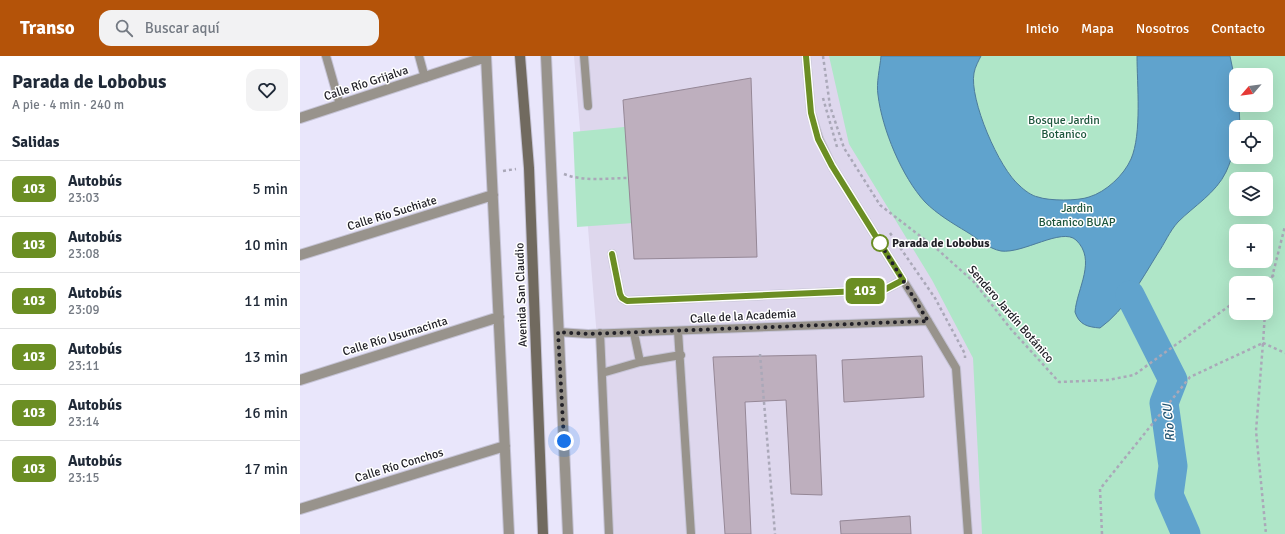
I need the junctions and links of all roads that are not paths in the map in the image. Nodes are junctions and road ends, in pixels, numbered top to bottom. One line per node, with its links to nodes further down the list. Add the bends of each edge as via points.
1 (326, 56): 9 (lane)
2 (419, 56): 8 (lane)
3 (520, 56): 29 (street, Avenida San Claudio, via 529,168)
4 (546, 56): 19 (street)
5 (584, 56): 10 (lane)
6 (806, 56): 15 (lane, via 811,113 818,139)
7 (486, 57): 8 (street, Calle Río Grijalva); 12 (street, Avenida San Claudio)
8 (425, 78): 9 (street, Calle Río Grijalva)
9 (340, 105): 11 (street, Calle Río Grijalva)
10 (588, 106)
11 (300, 118)
12 (493, 195): 14 (street, Calle Río Suchiate); 16 (street, Avenida San Claudio)
13 (612, 254): 15 (lane, via 620,294 627,301 884,290)
14 (300, 255)
15 (903, 280): 17 (lane)
16 (498, 317): 25 (street, Calle Río Usumacinta); 26 (street, Avenida San Claudio)
17 (928, 321): 18 (lane, Calle de la Academia); 33 (lane, via 953,363 957,378)
18 (678, 331): 20 (lane, Calle de la Academia); 22 (lane)
19 (558, 332): 21 (lane, Calle de la Academia); 30 (street)
20 (634, 332): 21 (lane, Calle de la Academia); 23 (lane)
21 (600, 333): 24 (lane)
22 (681, 355): 23 (lane); 32 (lane)
23 (640, 362): 24 (lane)
24 (602, 372): 31 (lane)
25 (300, 380)
26 (505, 446): 27 (street, Calle Río Conchos); 28 (street, Avenida San Claudio)
27 (300, 509)
28 (509, 534)
29 (543, 534)
30 (568, 534)
31 (609, 534)
32 (691, 534)
33 (968, 534)

